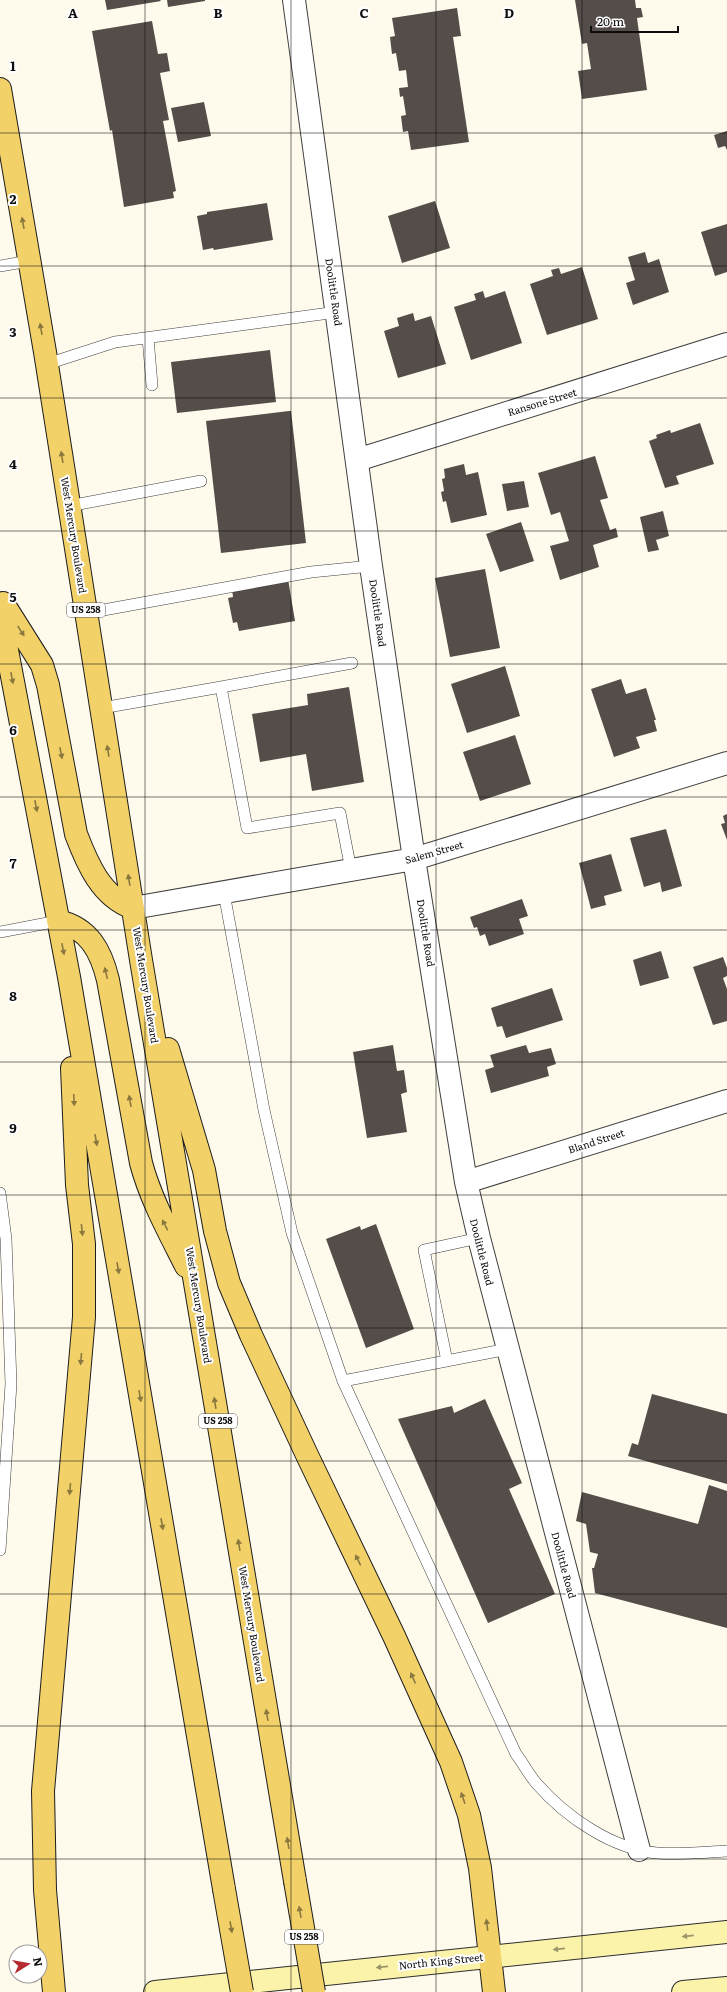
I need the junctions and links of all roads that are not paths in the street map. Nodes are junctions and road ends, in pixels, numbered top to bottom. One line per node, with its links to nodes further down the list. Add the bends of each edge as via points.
1 (294, 0): 5 (street, Doolittle Road)
2 (0, 89): 3 (main road, West Mercury Boulevard / US 258, one-way to 2)
3 (29, 261): 4 (lane); 8 (main road, West Mercury Boulevard / US 258, one-way to 3)
4 (0, 266)
5 (337, 312): 6 (lane); 10 (street, Doolittle Road)
6 (148, 338): 8 (lane, via 115,342); 9 (lane)
7 (727, 344): 10 (street, Ransone Street)
8 (46, 364): 12 (main road, West Mercury Boulevard / US 258, one-way to 8)
9 (152, 385)
10 (356, 460): 13 (street, Doolittle Road)
11 (201, 481): 12 (lane)
12 (69, 506): 16 (main road, West Mercury Boulevard / US 258)
13 (371, 566): 16 (lane, via 311,572); 21 (street, Doolittle Road)
14 (0, 598): 24 (main road, one-way to 24, via 42,665 76,834 85,857 98,880 114,898 123,905)
15 (0, 612): 25 (main road, one-way to 25)
16 (87, 613): 19 (main road, West Mercury Boulevard / US 258)
17 (352, 663): 18 (lane)
18 (221, 687): 19 (lane); 22 (lane, via 247,828 340,813)
19 (102, 708): 24 (main road, West Mercury Boulevard / US 258, one-way to 19)
20 (727, 763): 21 (street, Salem Street)
21 (414, 859): 22 (street, Salem Street); 30 (street, Doolittle Road)
22 (351, 870): 23 (street, Salem Street)
23 (224, 893): 24 (street, Salem Street); 36 (lane, via 274,1161 292,1233)
24 (133, 908): 27 (main road, West Mercury Boulevard / US 258)
25 (58, 921): 26 (lane); 28 (main road, one-way to 28); 33 (main road, one-way to 25, via 146,1182 102,958 84,933 74,926)
26 (0, 932)
27 (141, 960): 33 (main road, West Mercury Boulevard / US 258); 41 (main road, one-way to 27, via 480,1868 469,1815 451,1762 229,1283 215,1231 204,1170)
28 (68, 977): 43 (main road, one-way to 43, via 77,1185 84,1244 84,1317 43,1791 45,1890); 45 (main road, one-way to 45, bridge)
29 (727, 1101): 30 (street, Bland Street)
30 (466, 1182): 32 (street, Doolittle Road)
31 (0, 1193): 37 (lane, via 6,1238 11,1384)
32 (479, 1238): 34 (street, Doolittle Road); 35 (lane, via 424,1250)
33 (196, 1285): 46 (main road, West Mercury Boulevard / US 258, one-way to 33, bridge)
34 (508, 1349): 35 (lane); 38 (street, Doolittle Road)
35 (447, 1361): 36 (lane)
36 (343, 1381): 38 (lane, via 516,1754 536,1783 560,1806 585,1825)
37 (0, 1550)
38 (638, 1850): 39 (lane, via 677,1854)
39 (727, 1851)
40 (727, 1932): 41 (main road, North King Street, one-way to 41)
41 (490, 1956): 44 (main road, North King Street, one-way to 44); 47 (main road)
42 (727, 1988): 48 (main road)
43 (54, 1992)
44 (155, 1992)
45 (242, 1992)
46 (314, 1992)
47 (494, 1992)
48 (683, 1992)

